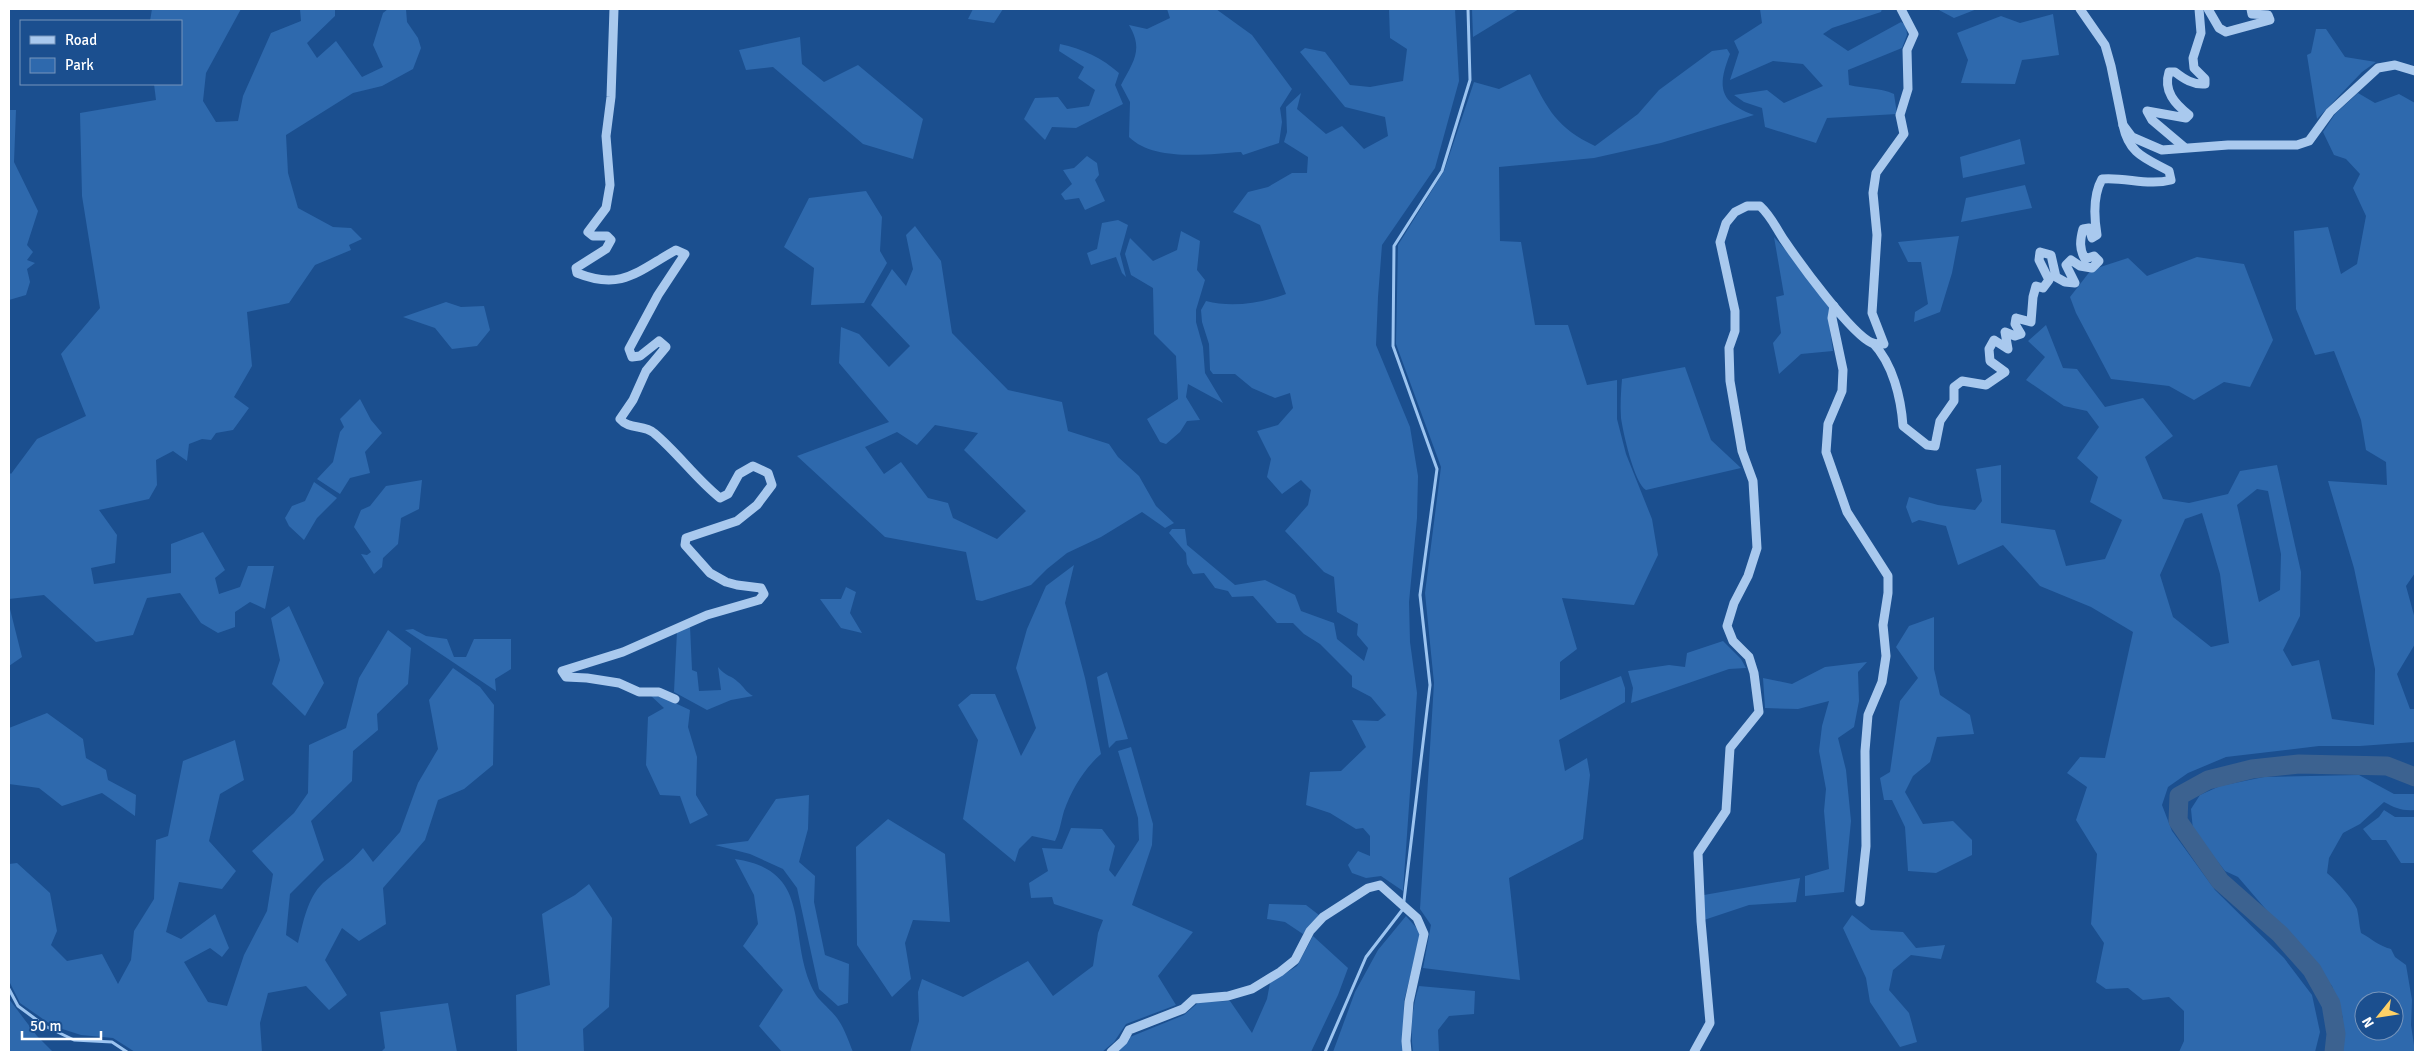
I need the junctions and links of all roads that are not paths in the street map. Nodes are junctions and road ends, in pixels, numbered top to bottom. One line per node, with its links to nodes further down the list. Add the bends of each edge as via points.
1 (614, 9): 12 (street, via 611,97 606,136 610,185 606,208 588,232 611,240 606,249 576,268 577,273 596,281 620,281 676,250 685,254 629,349 632,357 640,356 659,342 666,347 646,371 620,419 625,425 652,431 720,498 728,494 739,474 753,466 768,473 772,485 757,505 737,521 686,538 685,545 710,573 737,586 761,588 764,594 759,600 707,615 623,652 562,672 566,677 619,683 639,692 659,692)
2 (1901, 9): 11 (street, via 1914,34 1907,50 1908,89 1900,115 1904,134 1876,173 1872,193 1877,235 1872,313 1884,344)
3 (2080, 9): 8 (street, via 2104,46)
4 (2199, 9): 9 (street, via 2201,33 2193,58 2194,68 2205,79 2205,84 2197,84 2169,72 2167,79 2173,103 2188,115 2186,118 2174,118 2148,111 2152,120)
5 (2208, 9): 6 (street, via 2219,28 2226,32 2270,20 2268,15 2252,14)
6 (2251, 9)
7 (2415, 71): 9 (street, via 2395,65 2378,68 2330,112 2308,141 2297,145)
8 (2123, 125): 9 (street, via 2132,137 2162,150); 11 (street, via 2126,140 2137,154 2169,171 2171,180 2156,184 2102,179 2096,206 2097,235 2092,238 2089,228 2083,229 2081,238 2081,251 2085,258 2094,256 2099,261 2092,268 2071,260 2066,265 2076,283 2065,282 2056,277 2051,255 2040,252 2039,260 2049,280 2043,288 2036,286 2031,322 2016,318 2015,324 2021,334 2015,336 2005,332 2008,349 1994,340 1989,349 1990,361 2005,372 1986,386 1962,382 1954,387 1954,401 1940,422 1935,446 1927,445 1903,426 1902,405 1893,376)
9 (2184, 147)
10 (1834, 306): 11 (street); 13 (street, via 1832,318 1843,370 1842,391 1828,424 1826,452 1847,512 1888,576 1883,625 1886,656 1882,682 1868,715 1866,846); 16 (street, via 1765,210 1760,206 1747,206 1734,212 1726,223 1720,242 1735,312 1735,331 1729,348 1730,381 1742,451 1753,481 1757,548 1727,626 1733,641 1749,657 1759,712 1730,748 1726,811 1698,854 1710,1023)
11 (1873, 344)
12 (676, 699)
13 (1860, 902)
14 (1111, 1052): 15 (street, via 1129,1030 1183,1009 1194,999 1228,996 1252,989 1280,972 1295,960 1310,931 1323,916 1368,888 1380,885 1417,918 1424,934 1409,1002)
15 (1407, 1052)
16 (1694, 1052)

